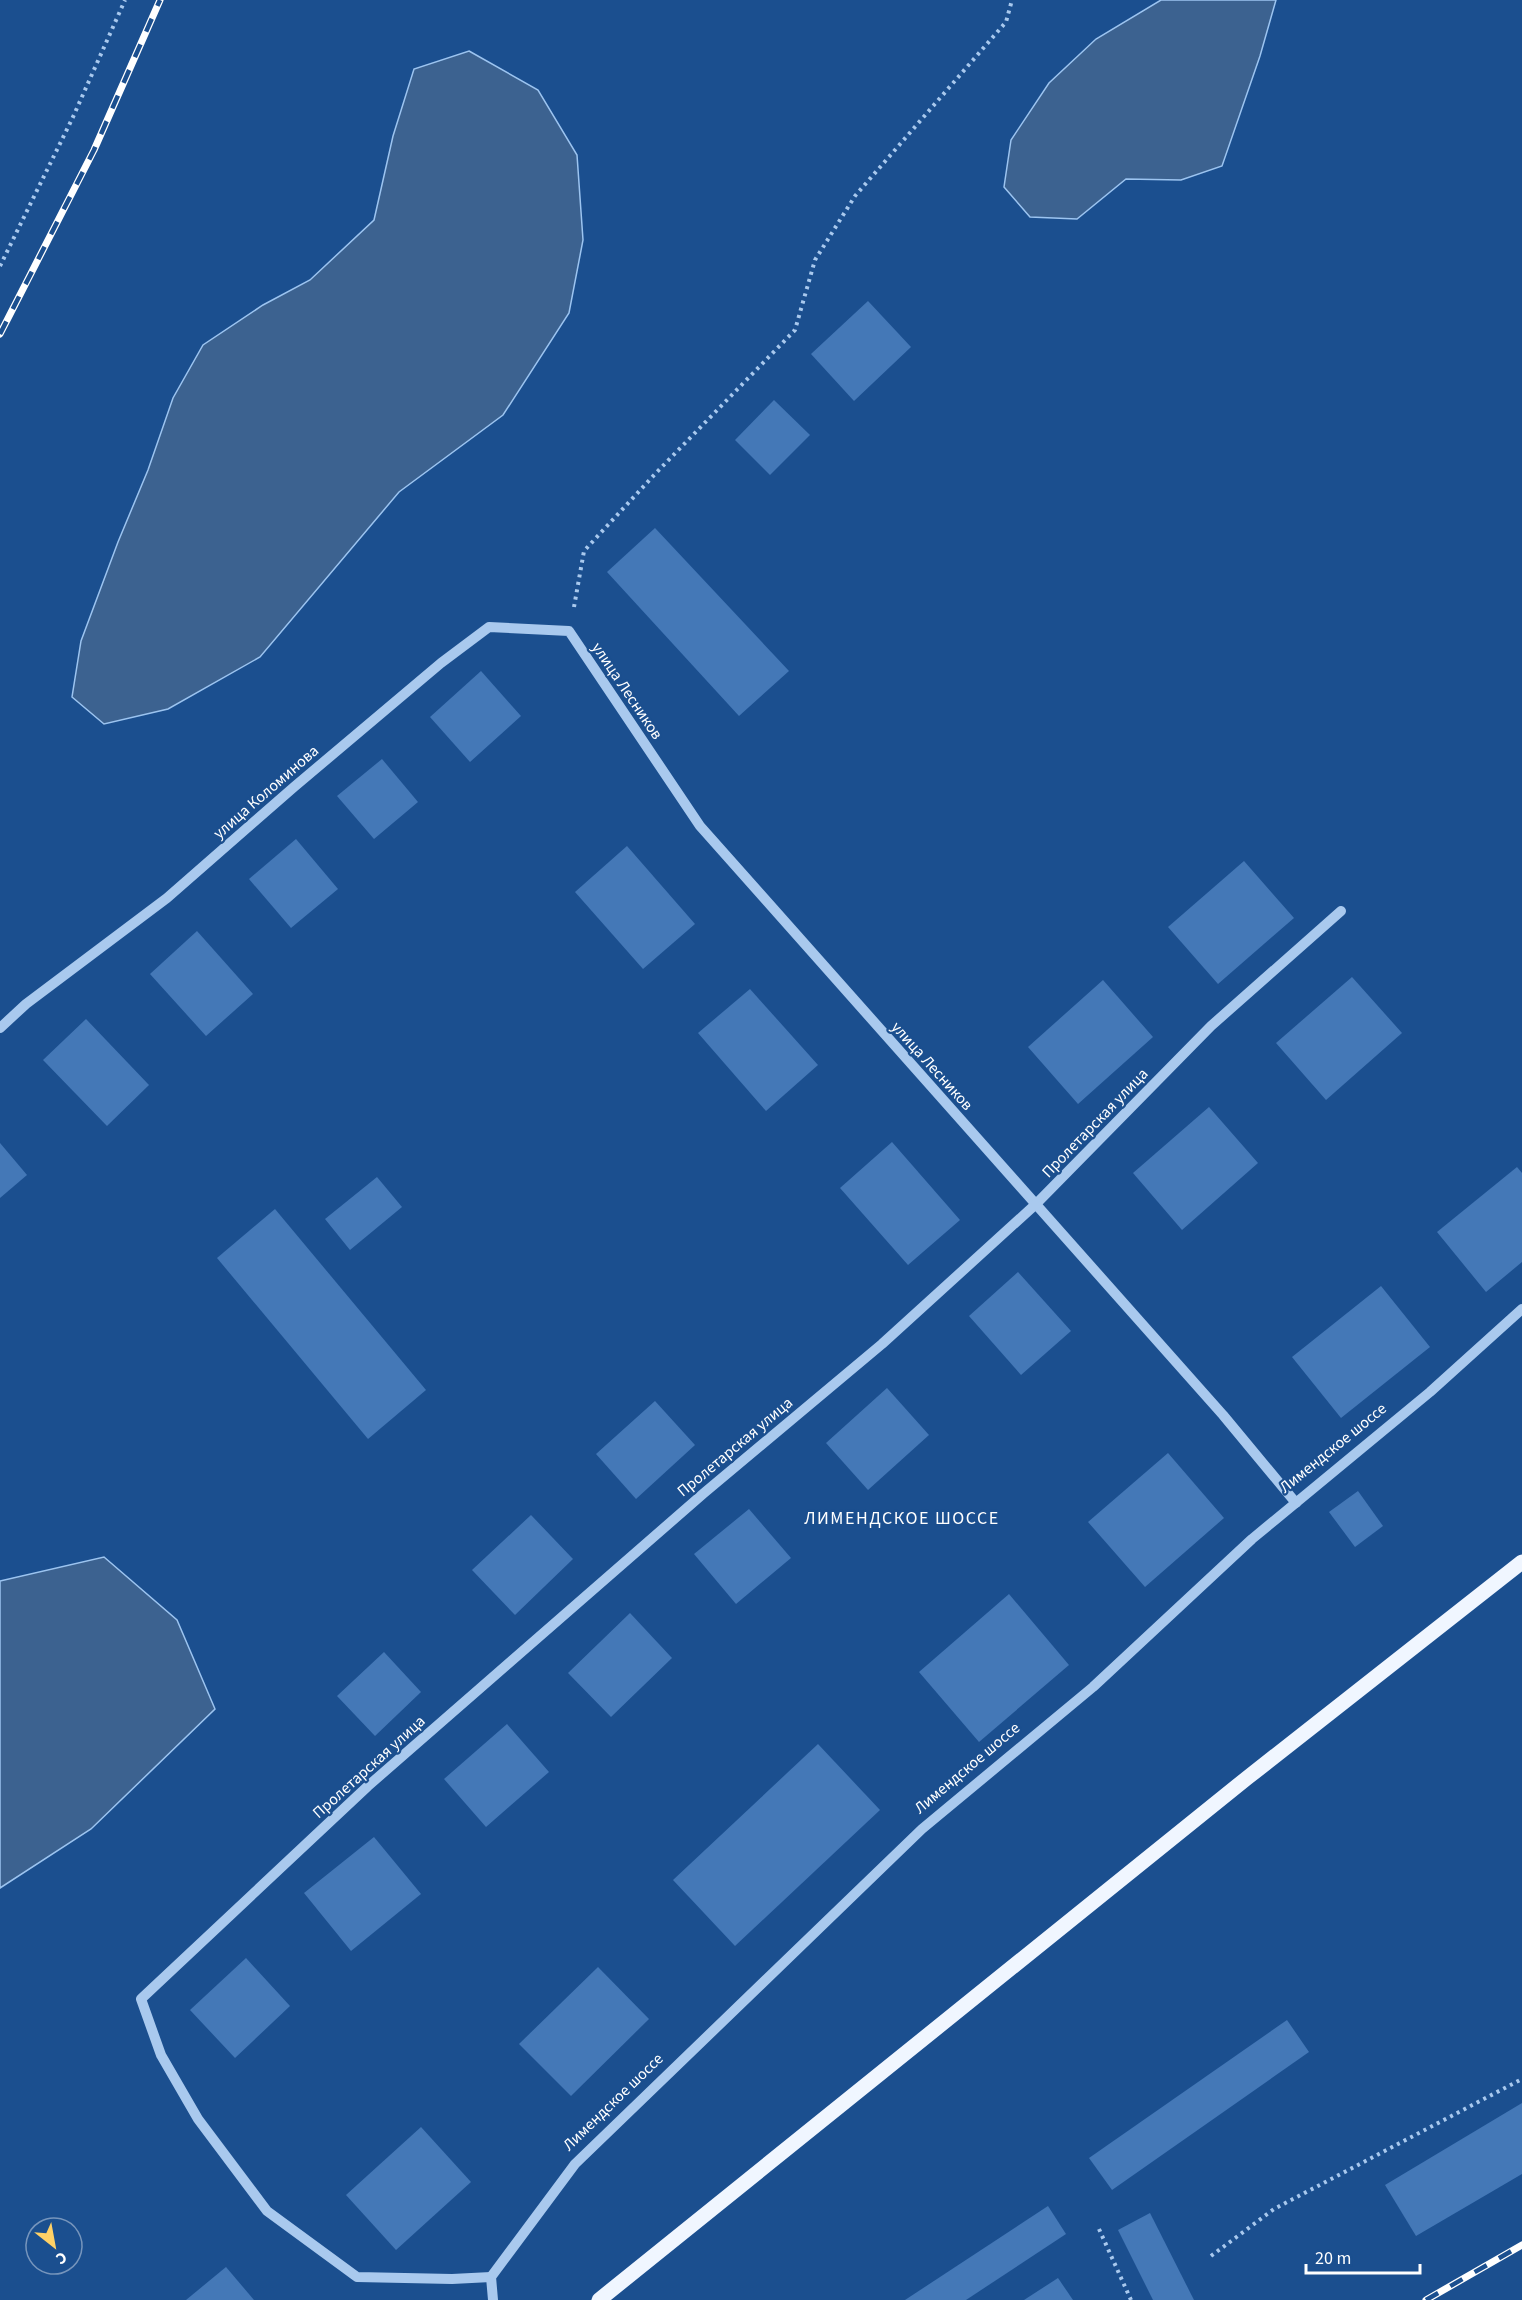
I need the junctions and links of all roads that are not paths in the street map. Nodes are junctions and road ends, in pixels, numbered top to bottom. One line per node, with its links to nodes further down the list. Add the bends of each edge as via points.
1 (569, 631): 3 (street, улица Коломинова, via 489,627 441,663 167,898); 4 (street, улица Лесников, via 700,826)
2 (1341, 911): 4 (street, Пролетарская улица, via 1210,1026)
3 (0, 1028)
4 (1036, 1204): 6 (street, улица Лесников, via 1224,1415); 8 (street, Пролетарская улица, via 882,1344 704,1493 368,1786 141,1999 161,2055 198,2119 267,2211 357,2277)
5 (1522, 1309): 6 (street, Лимендское шоссе, via 1430,1392)
6 (1296, 1503): 8 (street, Лимендское шоссе, via 1093,1687 922,1829 575,2164)
7 (1522, 1562): 10 (main road)
8 (491, 2277): 9 (street)
9 (493, 2300)
10 (598, 2300)

